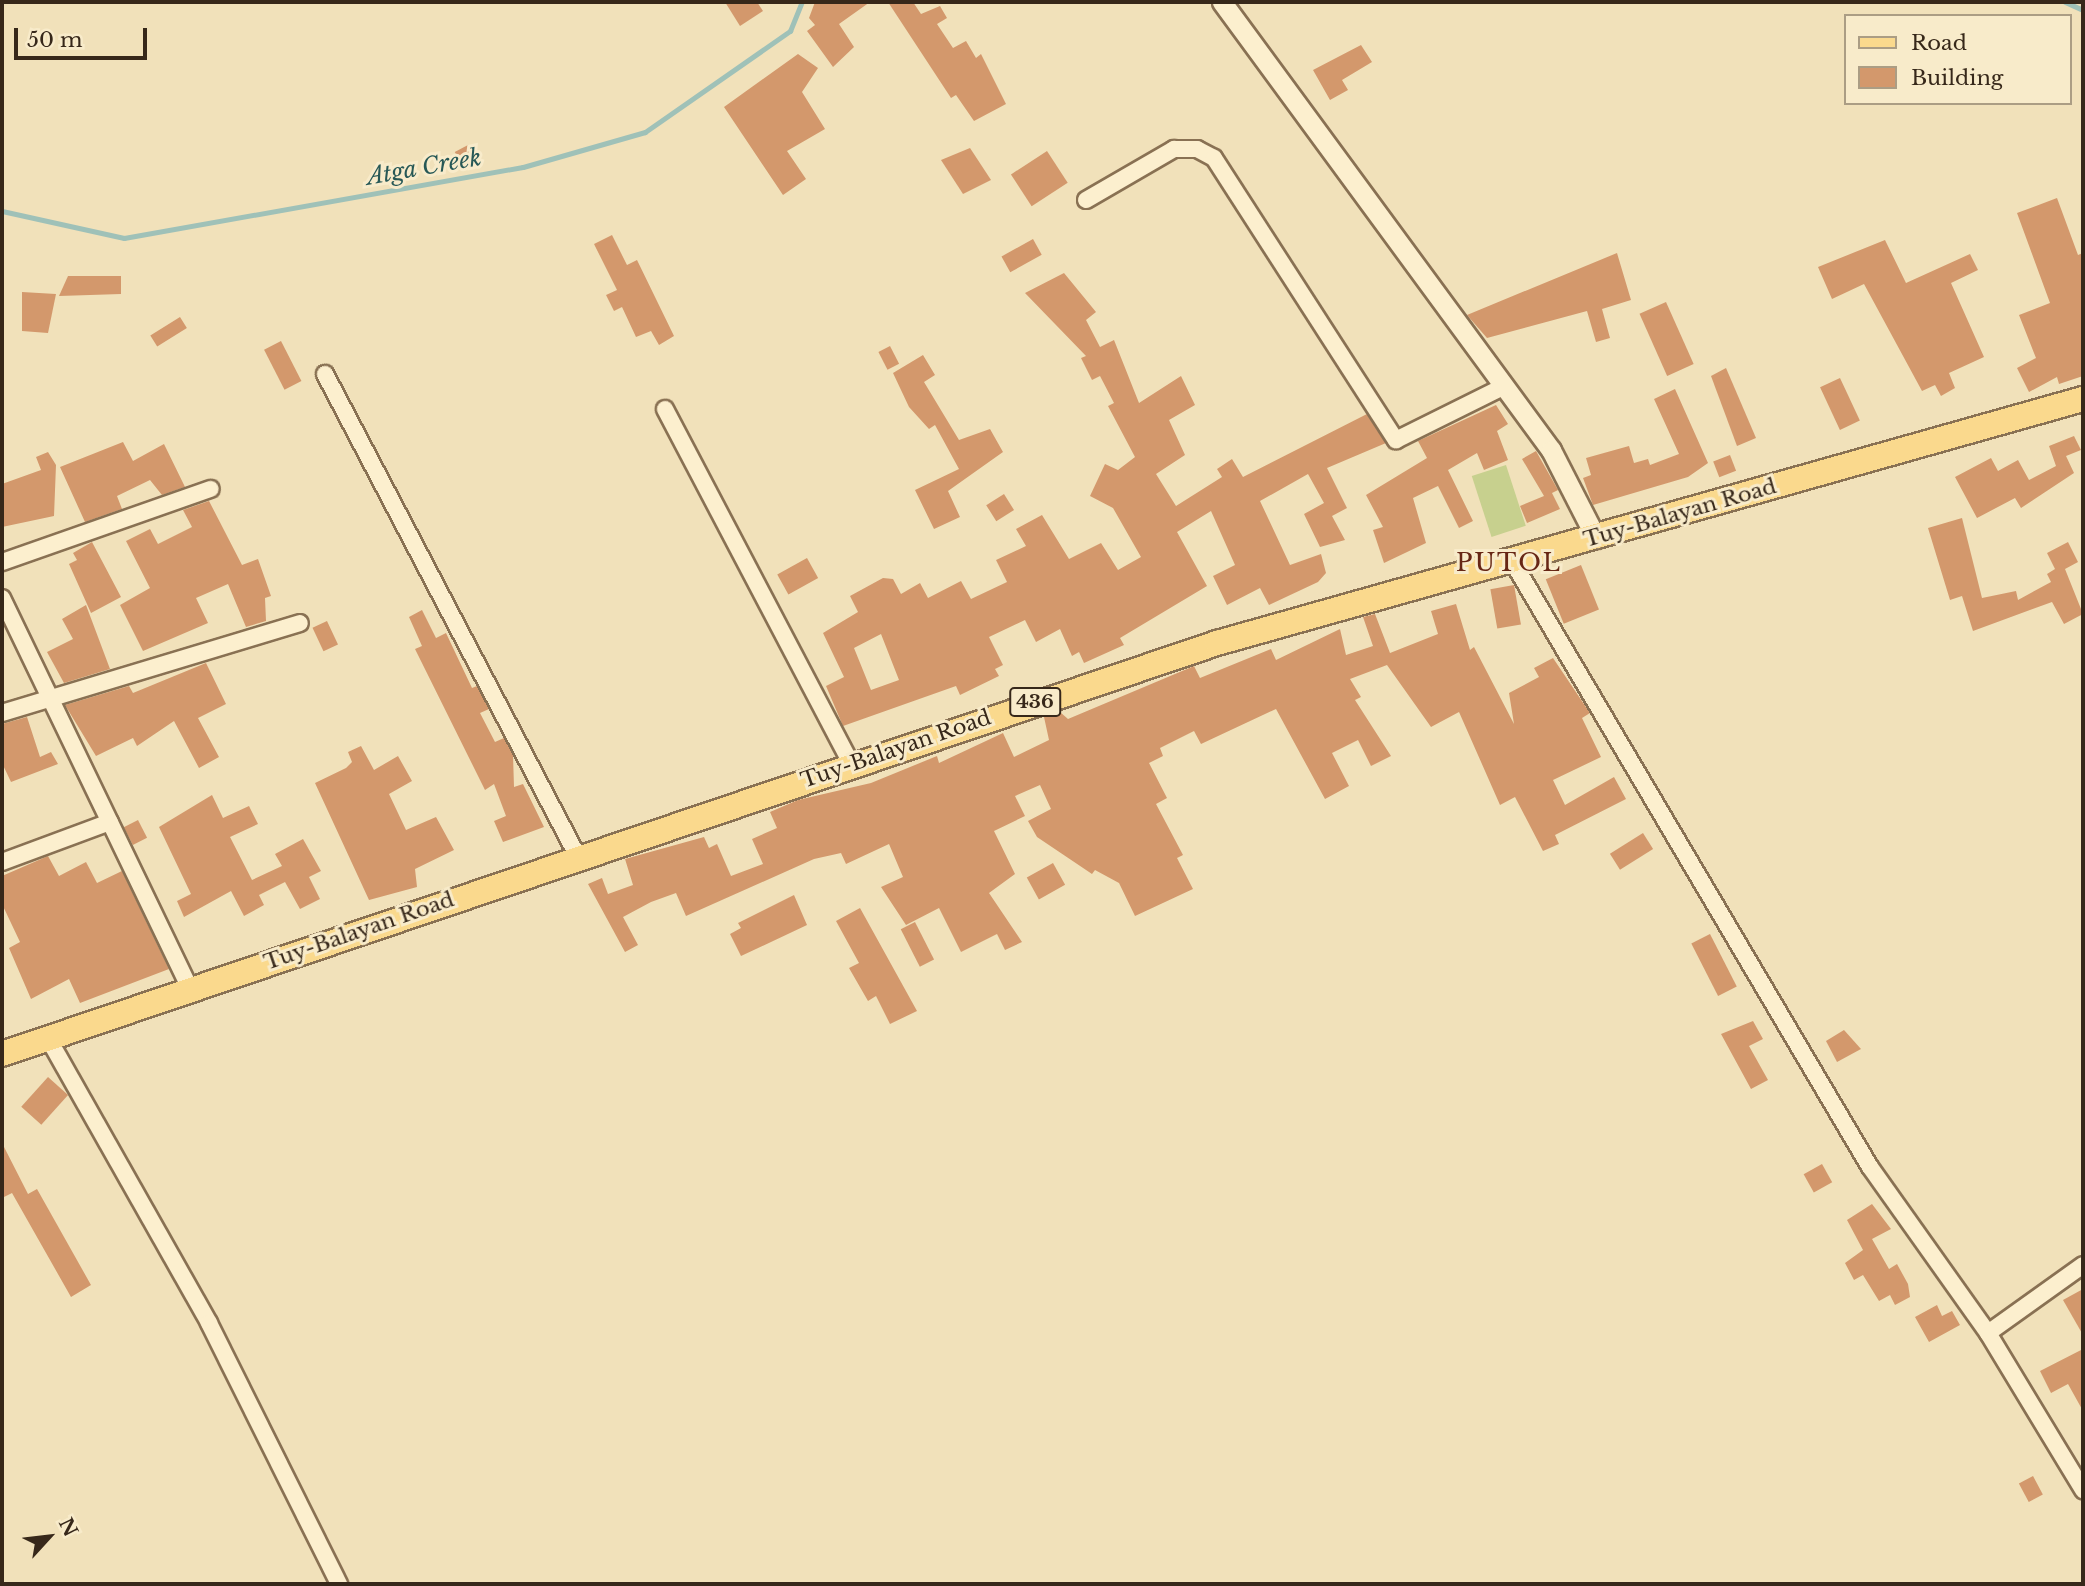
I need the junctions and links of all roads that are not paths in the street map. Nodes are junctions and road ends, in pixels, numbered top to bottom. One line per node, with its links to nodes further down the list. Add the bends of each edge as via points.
1 (1222, 2): 4 (street)
2 (1086, 201): 4 (street, via 1174,149 1197,149 1214,158 1396,440)
3 (325, 374): 17 (street)
4 (1505, 386): 8 (street, via 1551,450)
5 (2083, 399): 8 (main road, Tuy-Balayan Road / 436)
6 (665, 409): 15 (street)
7 (211, 489): 10 (street)
8 (1596, 538): 9 (main road, Tuy-Balayan Road / 436)
9 (1511, 559): 15 (main road, Tuy-Balayan Road / 436, via 1217,643); 23 (street, via 1870,1167)
10 (2, 562)
11 (2, 598): 13 (street)
12 (300, 623): 13 (street)
13 (49, 695): 14 (street); 16 (street)
14 (2, 713)
15 (851, 764): 17 (main road, Tuy-Balayan Road / 436)
16 (110, 822): 18 (street); 19 (street)
17 (578, 857): 19 (main road, Tuy-Balayan Road / 436)
18 (2, 862)
19 (190, 989): 20 (main road, Tuy-Balayan Road / 436)
20 (48, 1038): 21 (main road, Tuy-Balayan Road / 436); 25 (street, via 209,1323)
21 (2, 1054)
22 (2083, 1265): 23 (street)
23 (1987, 1333): 24 (street)
24 (2083, 1490)
25 (339, 1584)

